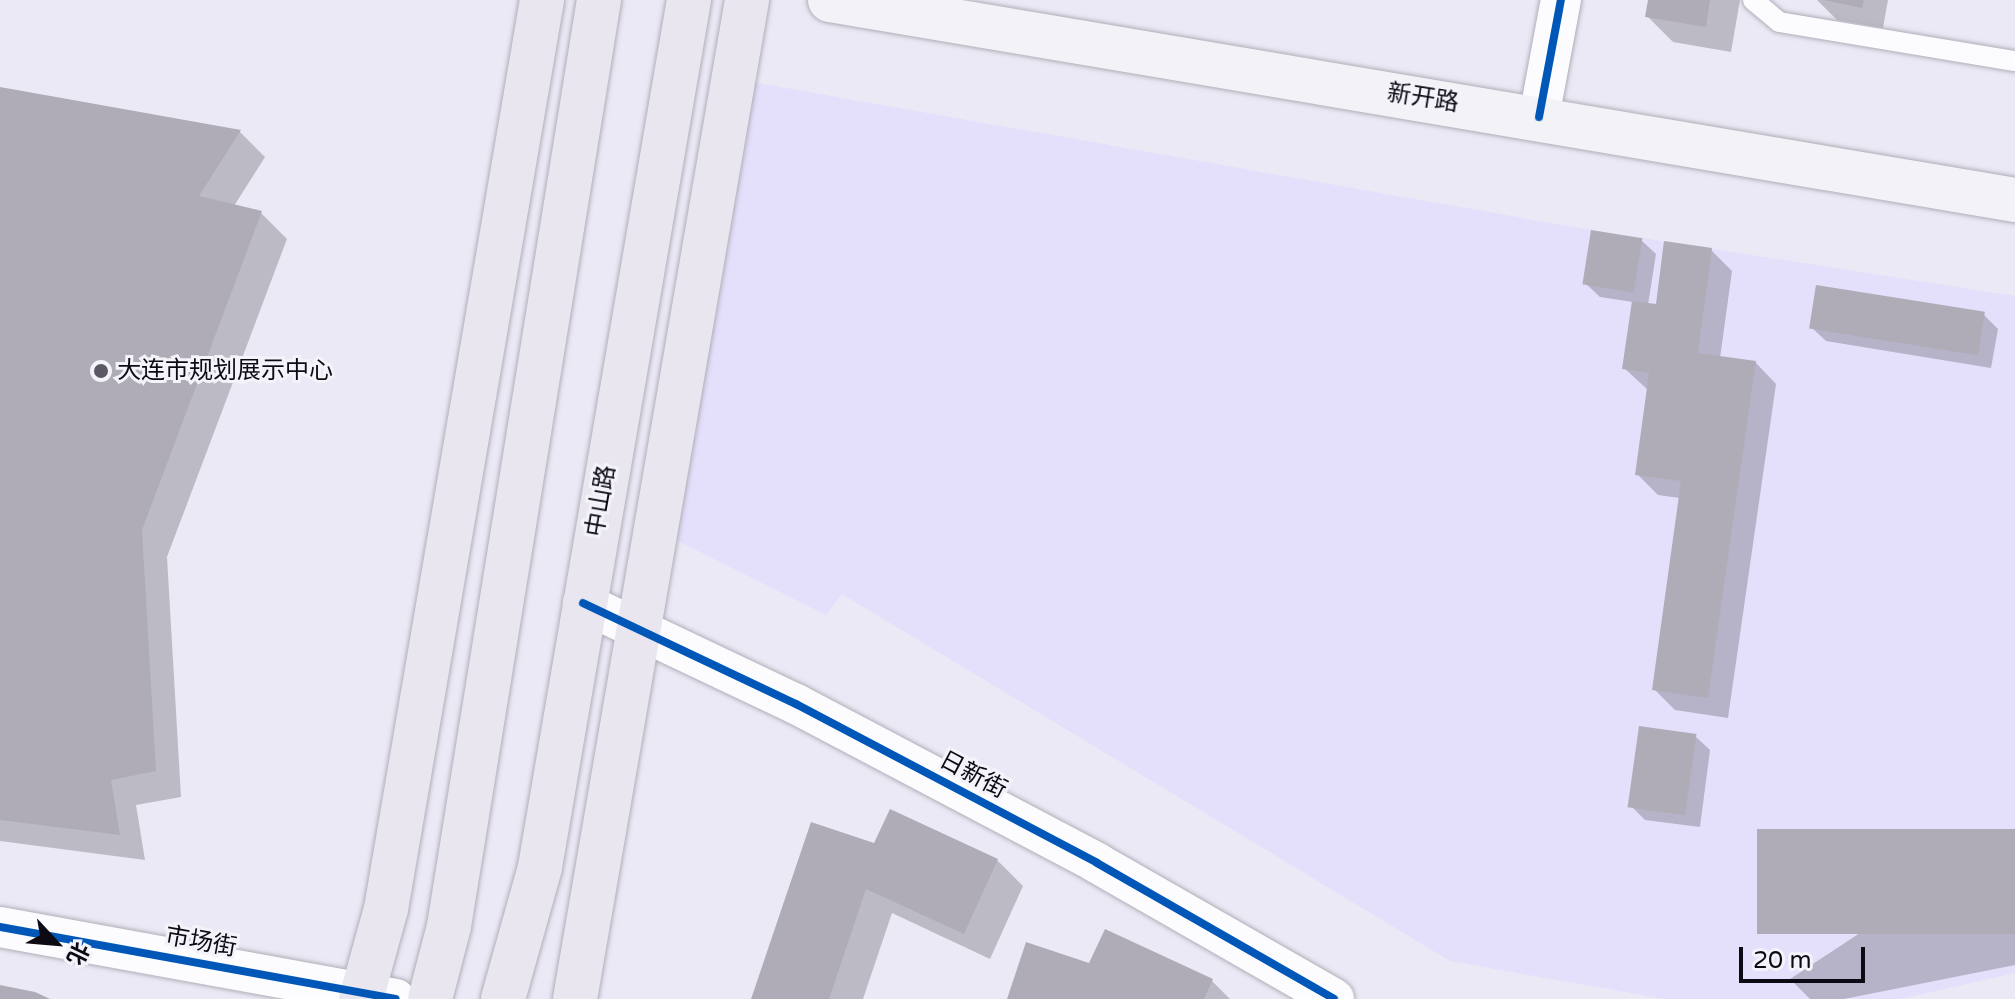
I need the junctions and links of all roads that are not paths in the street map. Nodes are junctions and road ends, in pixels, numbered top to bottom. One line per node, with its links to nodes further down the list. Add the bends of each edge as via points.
1 (542, 0): 11 (main road)
2 (599, 0): 12 (main road)
3 (689, 0): 13 (main road, 中山路)
4 (747, 0): 14 (main road)
5 (830, 0): 9 (main road, 新开路)
6 (1561, 0): 9 (street)
7 (1753, 0): 8 (lane, via 1779,22)
8 (2015, 61)
9 (1539, 117): 10 (main road, 新开路)
10 (2015, 200)
11 (491, 296): 12 (main road); 16 (main road)
12 (516, 509): 17 (main road, via 449,926)
13 (583, 603): 14 (street, 日新街); 18 (main road, 中山路, via 540,867)
14 (636, 625): 19 (main road); 20 (street, 日新街, via 1097,863)
15 (0, 927): 16 (street, 市场街)
16 (373, 996)
17 (430, 999)
18 (503, 999)
19 (575, 999)
20 (1334, 999)

